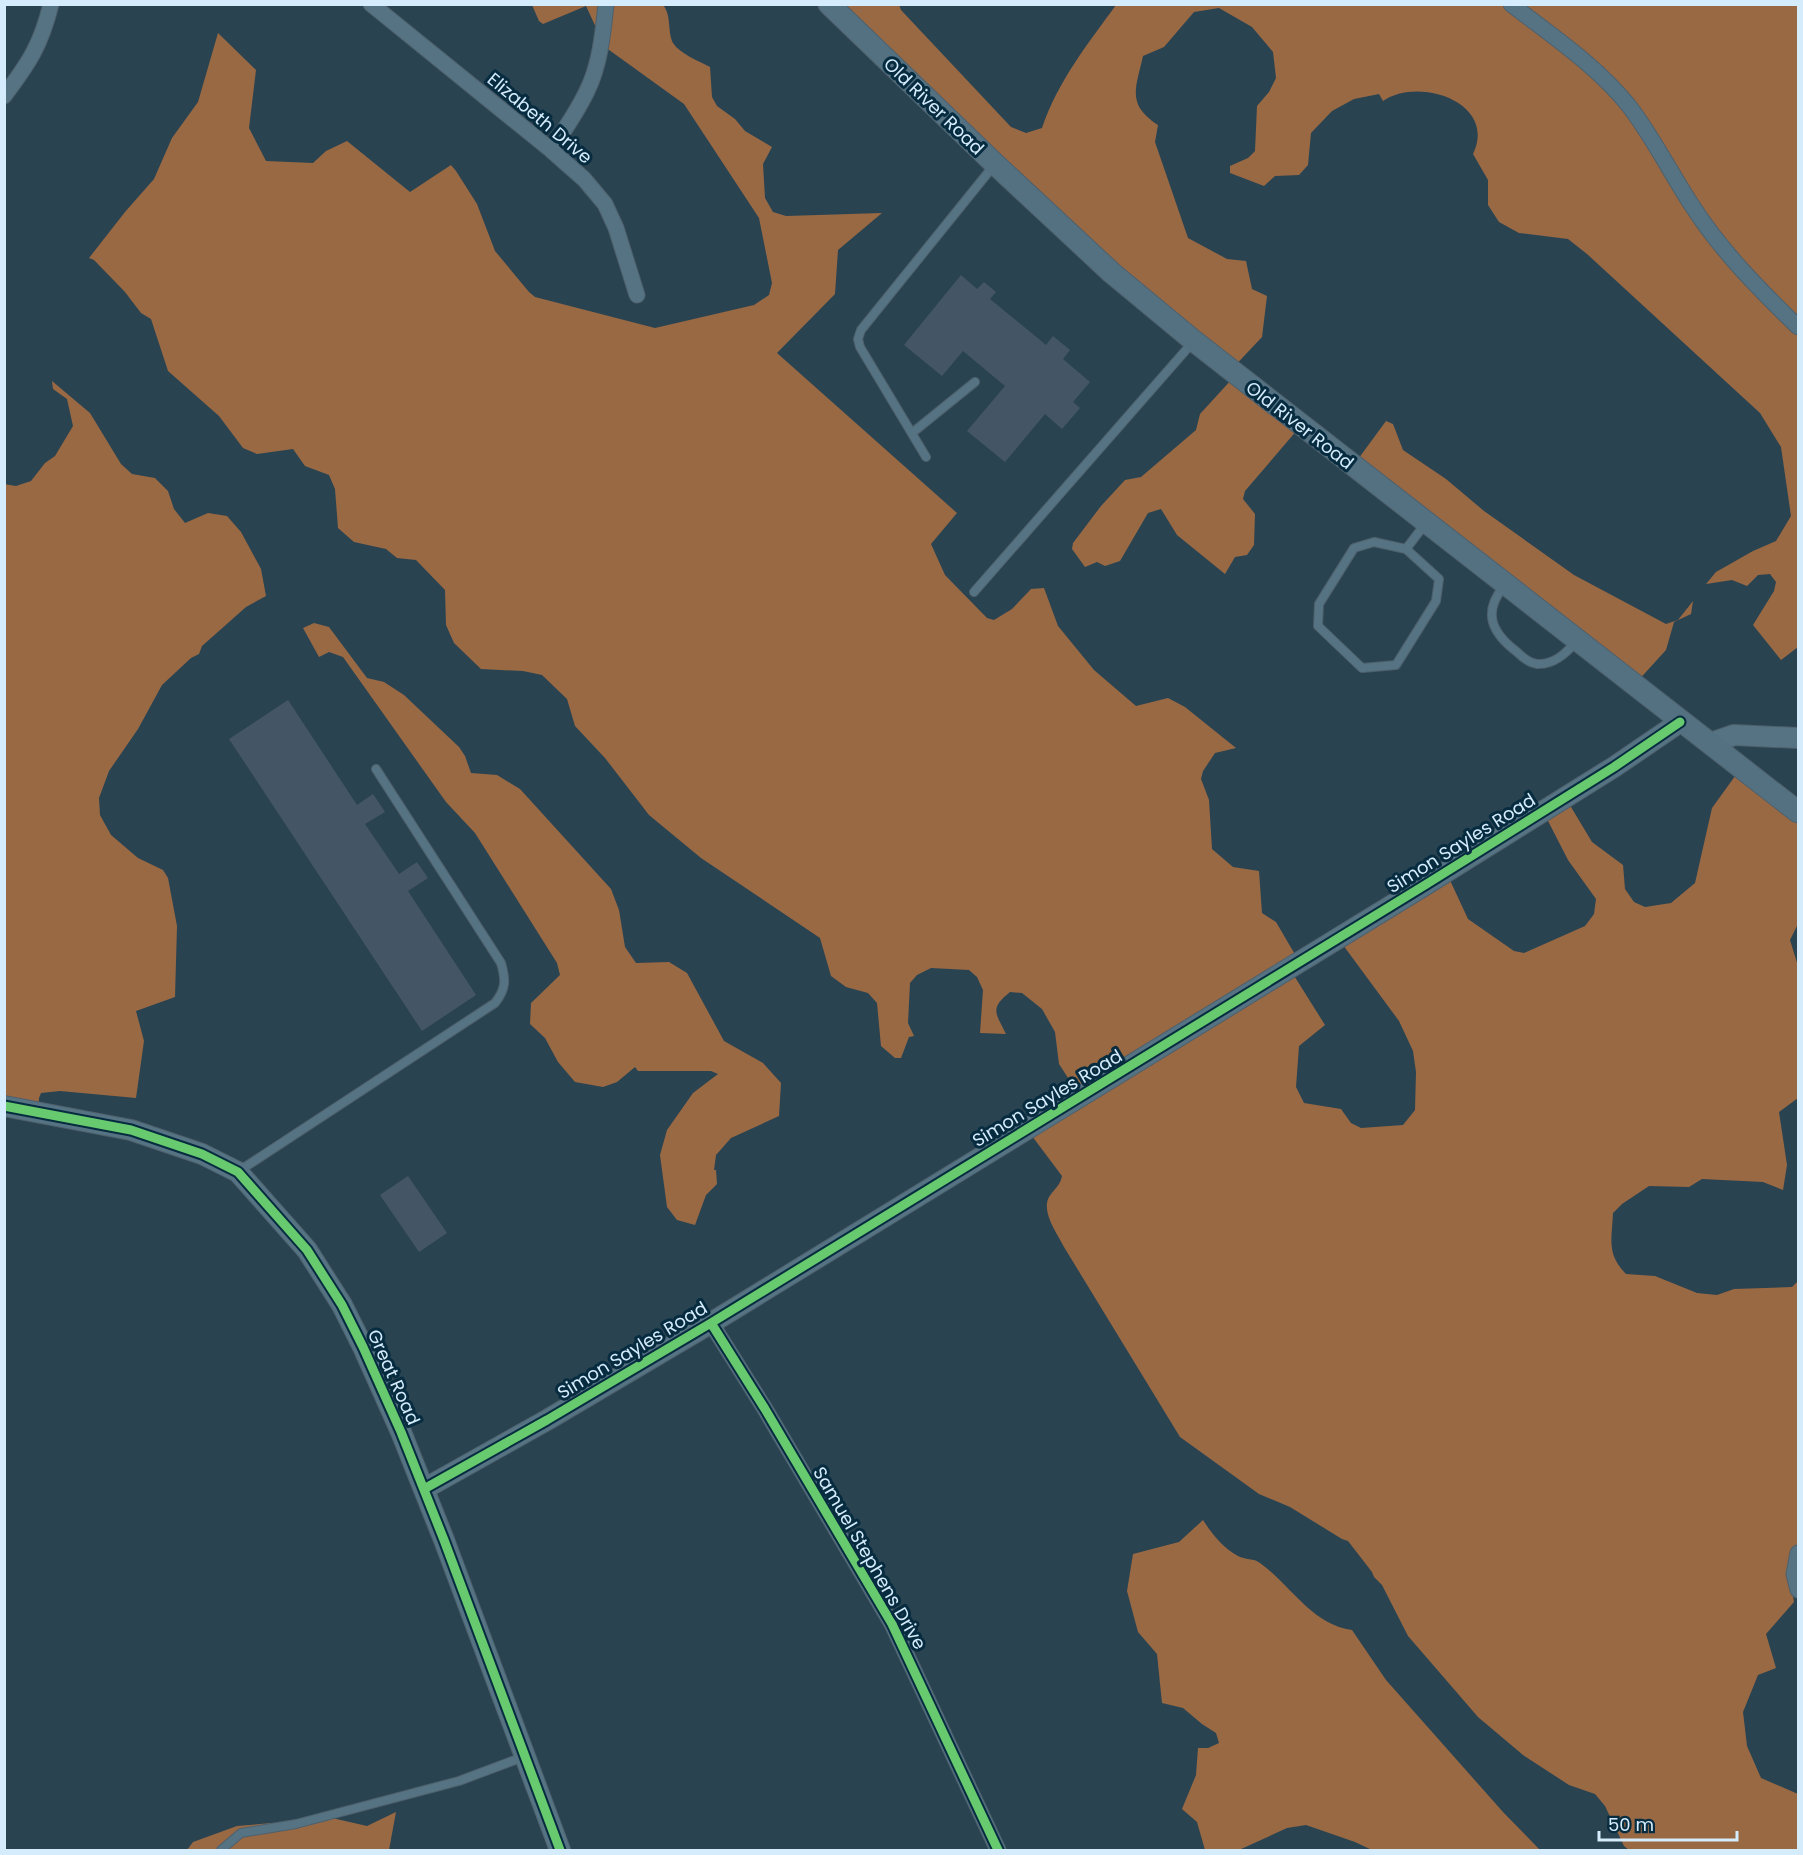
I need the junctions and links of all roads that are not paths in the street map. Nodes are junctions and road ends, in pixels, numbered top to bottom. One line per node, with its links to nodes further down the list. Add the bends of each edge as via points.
1 (51, 4): 6 (street, via 44,33 28,64)
2 (371, 4): 7 (street, Elizabeth Drive)
3 (606, 4): 7 (street, via 598,57 588,89)
4 (830, 4): 8 (main road, Old River Road)
5 (1511, 4): 10 (street, via 1605,79 1629,106 1716,240)
6 (4, 96)
7 (551, 150): 9 (street, Elizabeth Drive, via 584,179 604,204)
8 (995, 164): 11 (main road, Old River Road, via 1112,273); 13 (lane, via 861,330 858,339)
9 (638, 295)
10 (1798, 327)
11 (1194, 341): 15 (main road, Old River Road); 18 (lane)
12 (975, 382): 13 (lane)
13 (912, 434): 14 (lane)
14 (926, 457)
15 (1426, 523): 16 (lane); 17 (main road, Old River Road)
16 (1406, 549): 16 (lane, via 1374,542 1354,548 1319,604 1318,626 1362,668 1396,665 1436,601 1439,579)
17 (1505, 585): 19 (main road, Old River Road); 19 (lane, via 1494,602 1494,630 1525,659 1536,664 1549,662 1561,657)
18 (974, 592)
19 (1577, 640): 20 (main road, Old River Road)
20 (1680, 722): 22 (main road, Old River Road); 27 (street, Simon Sayles Road, via 1425,885)
21 (1798, 738): 22 (street, via 1734,735)
22 (1711, 744): 24 (main road, Old River Road)
23 (376, 769): 26 (lane, via 501,963 504,992 495,1003)
24 (1798, 812)
25 (4, 1106): 26 (street, Great Road, via 131,1130 202,1154)
26 (238, 1172): 28 (street, Great Road, via 307,1250 342,1305)
27 (711, 1323): 28 (street, Simon Sayles Road); 34 (street, Samuel Stephens Drive, via 892,1624)
28 (424, 1489): 31 (street, Great Road)
29 (1798, 1553): 30 (street, via 1794,1574)
30 (1798, 1590)
31 (525, 1757): 32 (lane, via 438,1786 296,1824 241,1833); 33 (street, Great Road)
32 (221, 1851)
33 (560, 1851)
34 (998, 1851)

